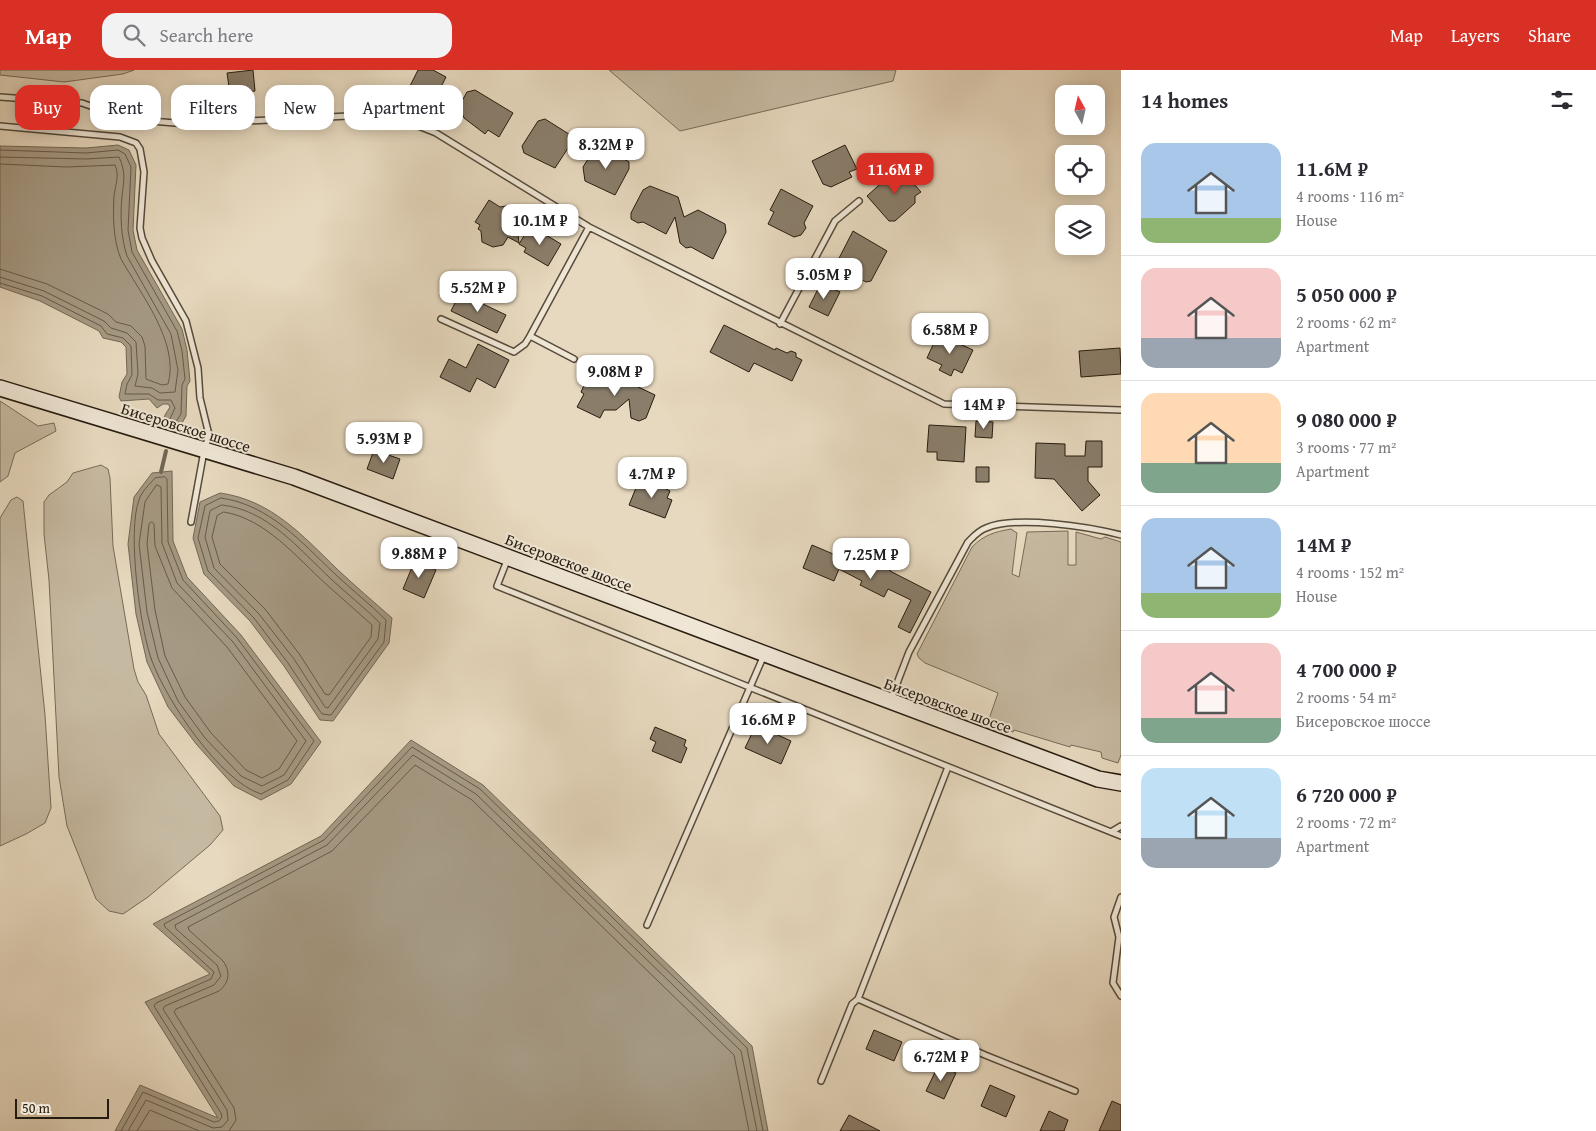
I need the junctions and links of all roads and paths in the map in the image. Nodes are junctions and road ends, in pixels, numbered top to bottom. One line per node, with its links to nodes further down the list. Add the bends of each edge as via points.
1 (0, 97): 4 (lane, via 82,103 127,119 187,124 388,114 436,133)
2 (0, 126): 11 (lane, via 120,137 129,139 140,148 144,172 142,238 191,335 200,398 210,435)
3 (859, 201): 6 (lane, via 835,220)
4 (590, 227): 6 (lane); 7 (lane)
5 (442, 319): 7 (lane, via 514,352)
6 (780, 324): 10 (lane, via 944,404)
7 (530, 336): 8 (lane)
8 (574, 359)
9 (0, 388): 11 (main road, Бисеровское шоссе)
10 (1121, 410)
11 (204, 451): 12 (lane); 14 (main road, Бисеровское шоссе, via 294,478)
12 (191, 522)
13 (1121, 535): 17 (lane, via 1072,525 1022,523 1000,524 976,533 968,542 909,652)
14 (508, 558): 15 (main road, Бисеровское шоссе); 16 (lane, via 497,586)
15 (764, 655): 16 (lane); 17 (main road, Бисеровское шоссе)
16 (751, 688): 18 (lane); 24 (lane)
17 (889, 702): 19 (main road, Бисеровское шоссе, via 1098,779)
18 (948, 767): 21 (lane); 26 (lane)
19 (1121, 783)
20 (1121, 826): 21 (lane)
21 (1111, 832): 22 (lane)
22 (1121, 836)
23 (1121, 897): 25 (lane, via 1114,917 1119,937 1113,983)
24 (647, 925)
25 (1121, 996)
26 (858, 999): 27 (lane, via 852,1004); 28 (lane)
27 (821, 1081)
28 (1074, 1091)

